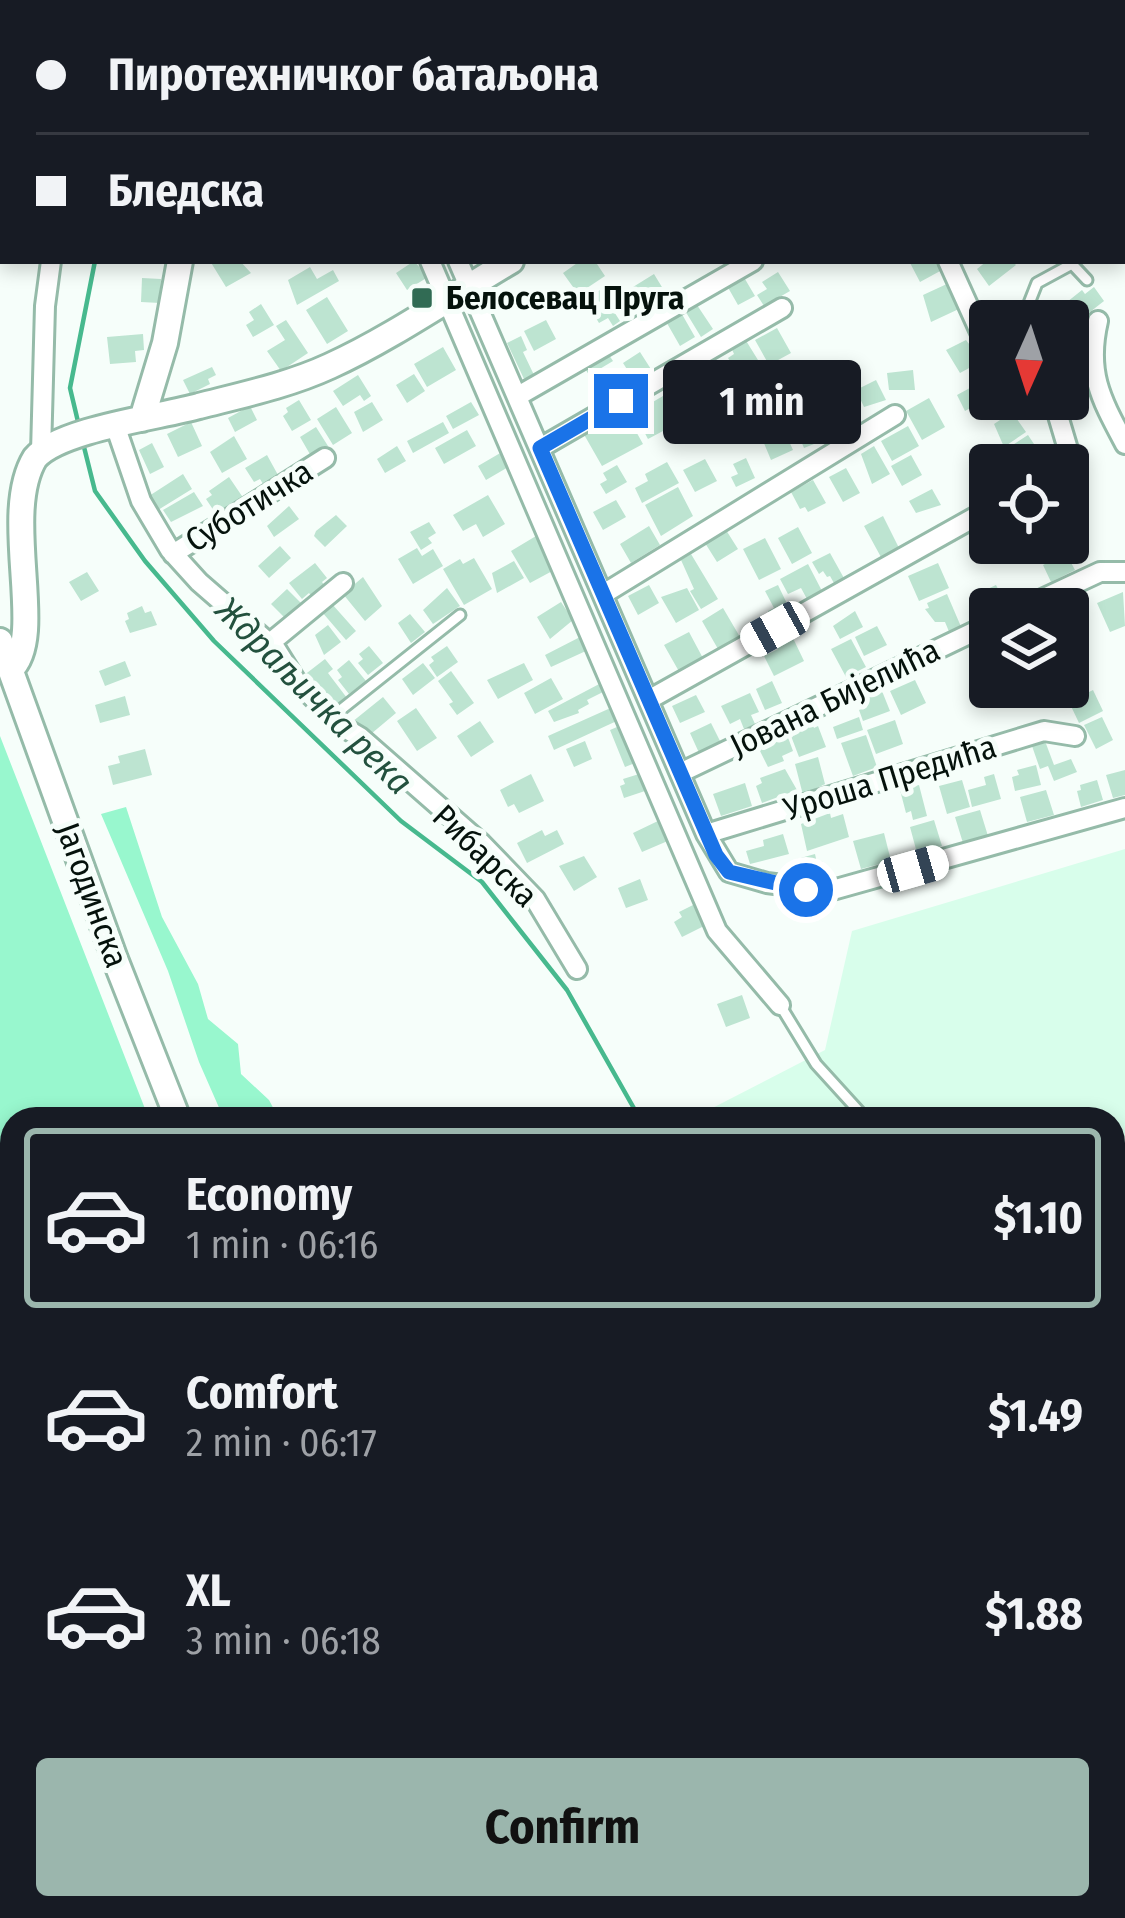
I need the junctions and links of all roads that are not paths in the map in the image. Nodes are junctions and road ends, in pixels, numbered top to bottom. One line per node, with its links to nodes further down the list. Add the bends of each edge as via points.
1 (51, 264): 22 (street)
2 (179, 264): 14 (street)
3 (433, 264): 9 (street)
4 (458, 264): 9 (street)
5 (507, 264): 9 (street)
6 (748, 264): 15 (street)
7 (949, 264): 12 (street)
8 (1087, 280): 10 (lane, via 1072,264 1037,284)
9 (457, 292): 15 (street); 16 (street, via 333,365); 42 (street, via 717,931)
10 (1031, 300)
11 (782, 308): 21 (street)
12 (969, 308)
13 (1098, 321): 20 (street, via 1094,380)
14 (154, 376): 16 (street, via 164,400); 18 (street)
15 (518, 396): 21 (street)
16 (184, 410): 18 (street)
17 (895, 415): 29 (street)
18 (142, 419): 19 (street)
19 (111, 426): 22 (street); 25 (street, Рибарска)
20 (1125, 444)
21 (540, 448): 29 (street)
22 (41, 452): 34 (street, via 17,497 22,628 20,659)
23 (325, 458): 25 (street, Суботичка)
24 (969, 520): 35 (street)
25 (173, 554): 33 (street, Рибарска)
26 (1125, 572): 28 (street, via 1100,572)
27 (344, 583): 33 (street)
28 (1066, 588)
29 (604, 593): 35 (street)
30 (460, 615): 36 (lane)
31 (969, 634): 38 (street, Јована Бијелића)
32 (0, 641): 34 (street, Јагодинска)
33 (270, 643): 36 (street, Рибарска)
34 (11, 669): 43 (street, Јагодинска)
35 (650, 699): 38 (street)
36 (332, 716): 41 (street, Рибарска, via 482,843 535,899)
37 (1075, 736): 40 (street, Уроша Предића, via 1045,731)
38 (680, 773): 40 (street)
39 (1125, 808): 40 (street, via 829,891 729,872)
40 (706, 834)
41 (577, 969)
42 (780, 1005): 44 (lane)
43 (173, 1107)
44 (855, 1107)

